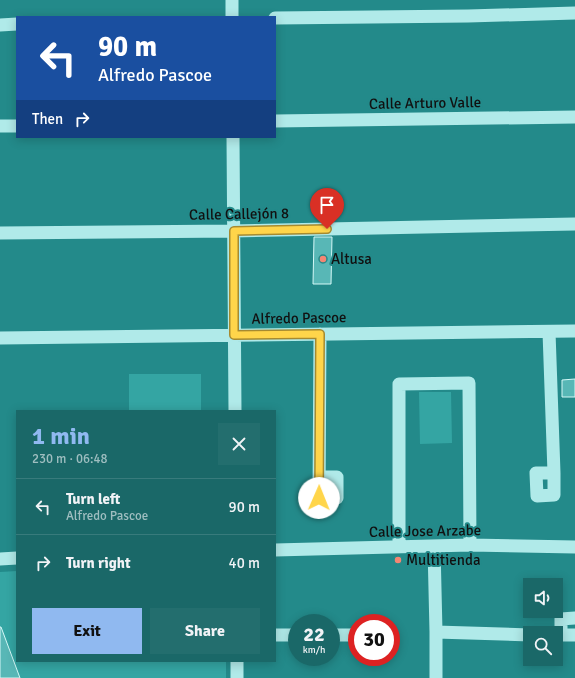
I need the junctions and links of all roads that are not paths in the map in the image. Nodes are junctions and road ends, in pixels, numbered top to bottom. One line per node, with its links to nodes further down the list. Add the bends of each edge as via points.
1 (232, 0): 3 (street)
2 (575, 13): 4 (street)
3 (232, 16)
4 (276, 18)
5 (16, 24): 6 (street)
6 (0, 25)
7 (575, 117): 8 (street, Calle Arturo Valle)
8 (276, 121)
9 (0, 126): 10 (street)
10 (16, 126)
11 (233, 138): 13 (street)
12 (575, 224): 13 (street, Calle Callejón 8)
13 (234, 231): 14 (street, Calle Callejón 8); 18 (street)
14 (0, 233)
15 (575, 331): 16 (street, Alfredo Pascoe)
16 (549, 332): 17 (street, Alfredo Pascoe); 21 (street)
17 (320, 334): 18 (street, Alfredo Pascoe); 22 (street)
18 (234, 335): 19 (street, Alfredo Pascoe); 20 (street)
19 (0, 338)
20 (235, 410)
21 (554, 473)
22 (319, 478)
23 (470, 546): 24 (street, via 469,383 399,384); 25 (street, Calle Jose Arzabe); 26 (street, Calle Jose Arzabe)
24 (399, 547): 25 (street, Calle Jose Arzabe); 27 (street, Calle Jose Arzabe)
25 (434, 547): 32 (street)
26 (575, 547)
27 (276, 550)
28 (0, 558): 29 (street)
29 (16, 558)
30 (575, 618): 31 (street, via 561,619)
31 (560, 626)
32 (436, 632): 35 (street); 40 (street)
33 (276, 635): 34 (street)
34 (288, 635)
35 (523, 635)
36 (563, 635): 37 (street)
37 (575, 635)
38 (237, 662): 39 (street)
39 (237, 678)
40 (436, 678)

